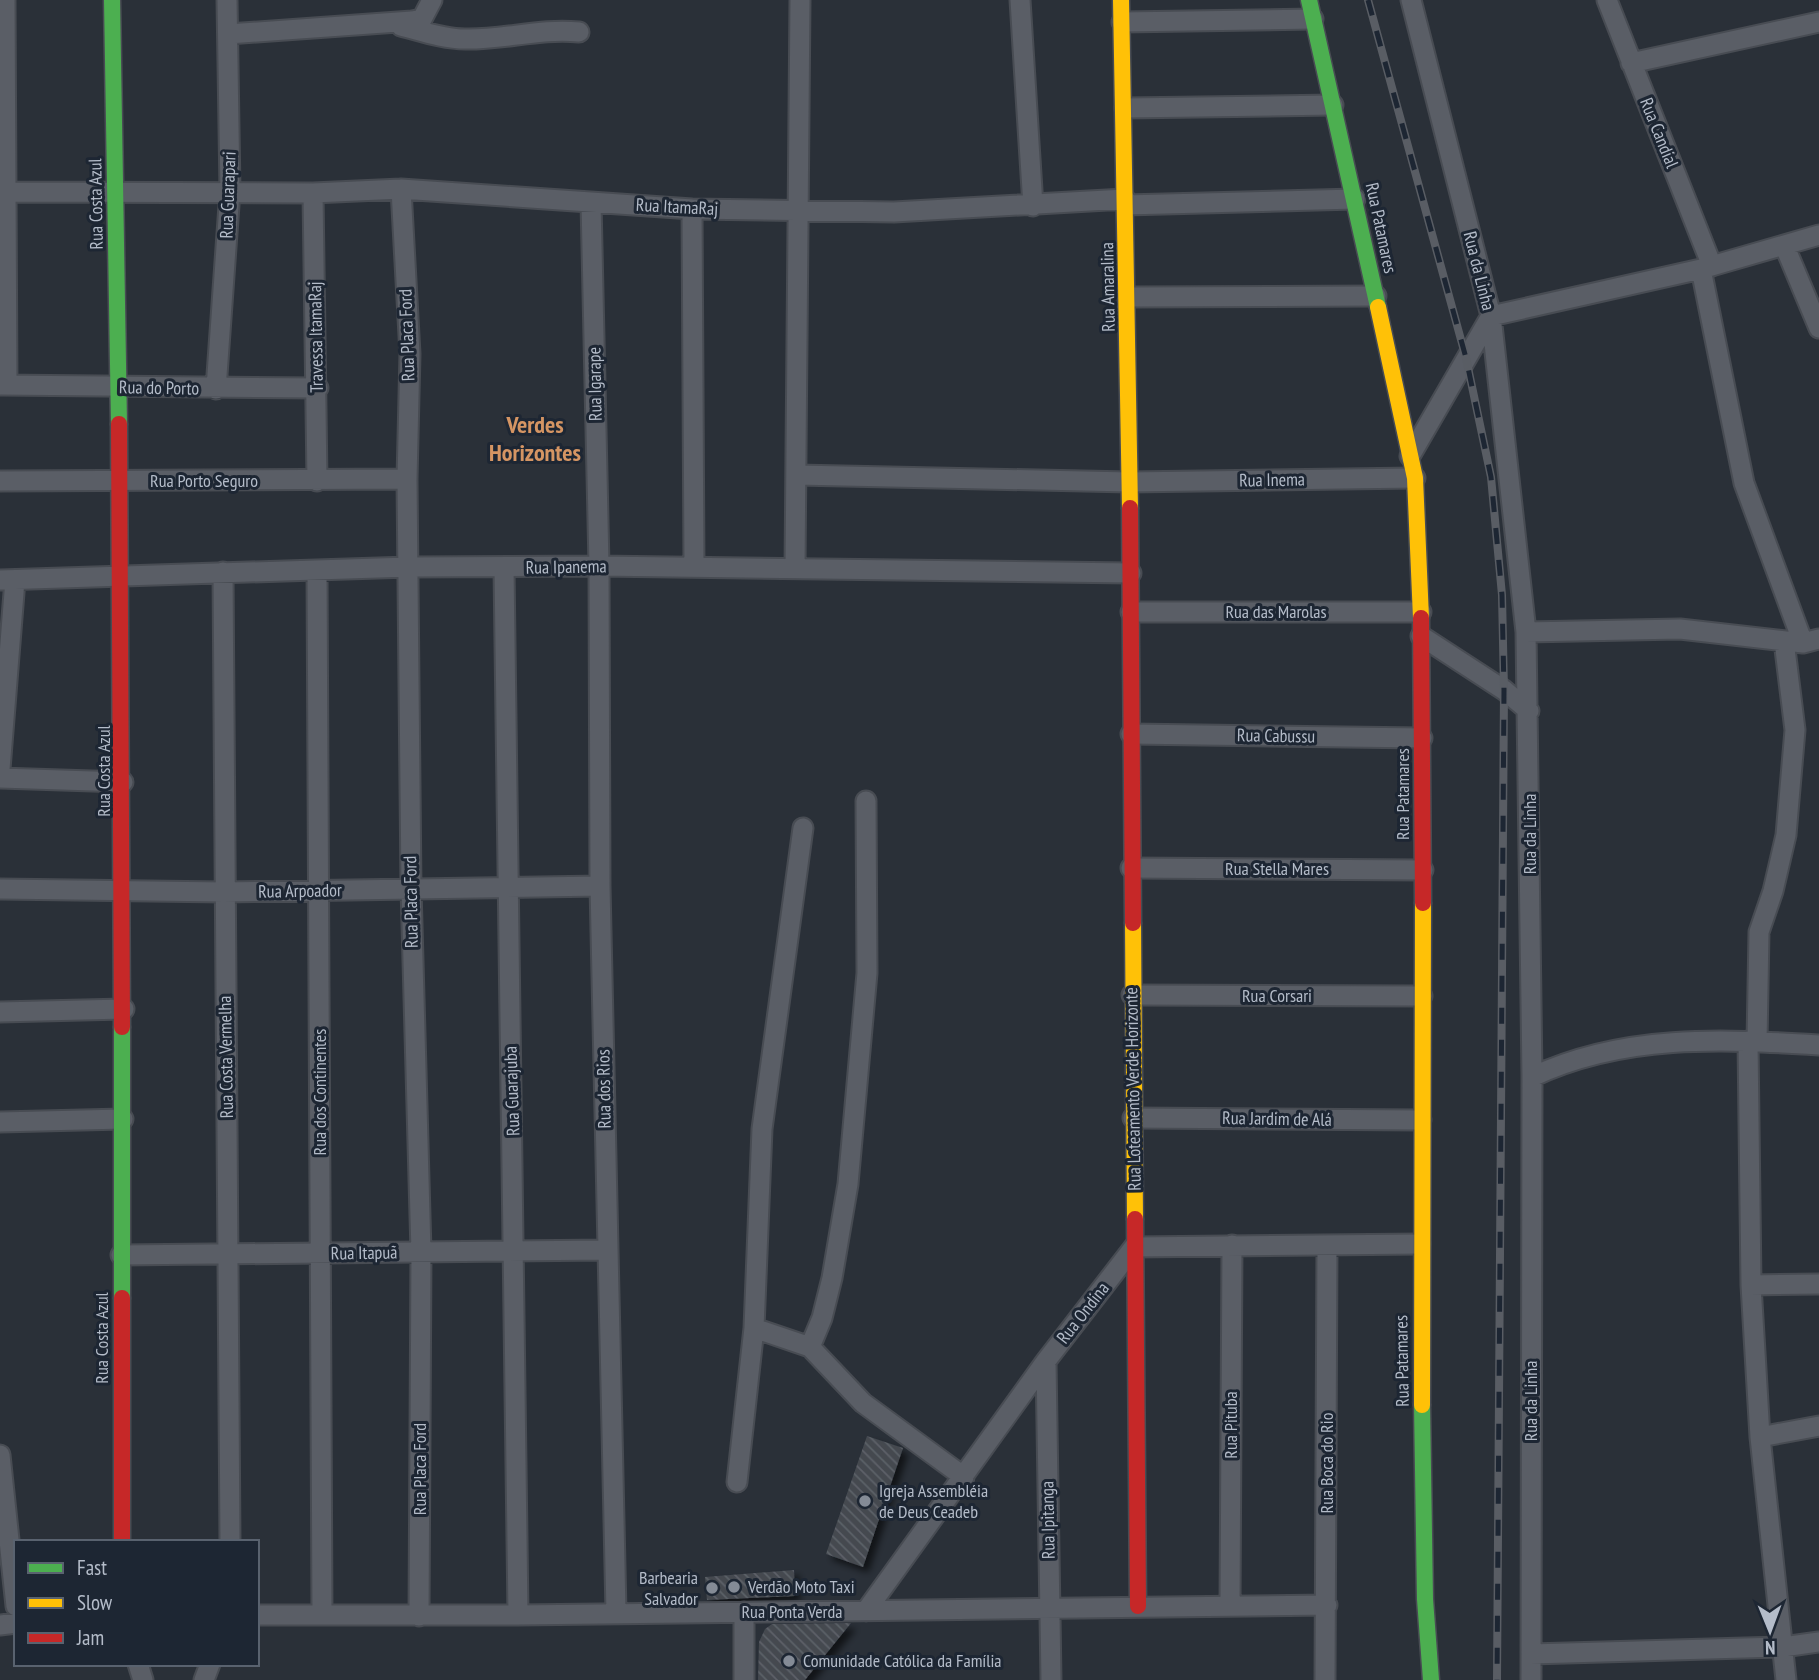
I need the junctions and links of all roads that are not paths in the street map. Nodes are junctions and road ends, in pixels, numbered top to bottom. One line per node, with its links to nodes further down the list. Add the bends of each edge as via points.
1 (5, 0): 17 (street)
2 (112, 0): 21 (street, Rua Costa Azul)
3 (227, 0): 15 (street, Rua Guarapari)
4 (432, 0): 13 (street, via 422,19)
5 (800, 0): 30 (street)
6 (1020, 0): 28 (street)
7 (1121, 0): 11 (street, Rua Amaralina)
8 (1411, 0): 37 (street, Rua da Linha)
9 (1607, 0): 16 (street, Rua Candial)
10 (1311, 10): 11 (street); 18 (street, Rua Patamares)
11 (1122, 22): 19 (street, Rua Amaralina)
12 (1819, 22): 16 (street)
13 (393, 24): 14 (street, via 461,39 556,29); 15 (street)
14 (579, 32)
15 (228, 34): 22 (street, Rua Guarapari)
16 (1631, 63): 33 (street, Rua Candial)
17 (3, 88): 23 (street)
18 (1333, 105): 19 (street); 25 (street, Rua Patamares)
19 (1125, 108): 27 (street, Rua Amaralina)
20 (401, 189): 24 (street, Rua ItamaRaj); 26 (street, Rua ItamaRaj); 45 (street, Rua Placa Ford, via 410,354)
21 (114, 191): 22 (street, Rua ItamaRaj); 23 (street, Rua ItamaRaj); 40 (street, Rua Costa Azul)
22 (230, 191): 24 (street, Rua ItamaRaj); 42 (street, Rua Guarapari)
23 (4, 192): 34 (street)
24 (313, 193): 41 (street, Travessa ItamaRaj)
25 (1355, 199): 27 (street, Rua ItamaRaj); 35 (street, Rua Patamares)
26 (591, 202): 29 (street, Rua ItamaRaj); 51 (street, Rua Igarape)
27 (1125, 202): 28 (street, Rua ItamaRaj); 36 (street, Rua Amaralina)
28 (1033, 206): 30 (street, Rua ItamaRaj)
29 (692, 209): 30 (street, Rua ItamaRaj); 52 (street)
30 (800, 211): 44 (street)
31 (1819, 235): 32 (street)
32 (1785, 247): 33 (street); 38 (street)
33 (1707, 267): 37 (street); 65 (street, Rua Candial, via 1744,484)
34 (4, 277): 39 (street)
35 (1376, 296): 36 (street); 43 (street, Rua Patamares)
36 (1128, 297): 50 (street, Rua Amaralina)
37 (1491, 316): 43 (street); 63 (street, Rua da Linha)
38 (1819, 328)
39 (4, 385): 40 (street, Rua do Porto)
40 (119, 388): 42 (street, Rua do Porto); 48 (street, Rua Costa Azul)
41 (318, 388): 42 (street, Rua do Porto); 49 (street, Travessa ItamaRaj)
42 (216, 389)
43 (1410, 456): 46 (street, Rua Patamares)
44 (797, 475): 50 (street, Rua Inema); 55 (street)
45 (407, 478): 49 (street, Rua Porto Seguro); 53 (street, Rua Placa Ford)
46 (1415, 478): 50 (street, Rua Inema); 62 (street, Rua Patamares)
47 (0, 481): 48 (street, Rua Porto Seguro)
48 (119, 481): 49 (street, Rua Porto Seguro); 59 (street, Rua Costa Azul)
49 (317, 481)
50 (1129, 482): 58 (street, Rua Amaralina)
51 (599, 565): 52 (street, Rua Ipanema); 54 (street, Rua Ipanema); 76 (street, Rua dos Rios)
52 (694, 566): 55 (street, Rua Ipanema)
53 (409, 567): 54 (street, Rua Ipanema); 56 (street, Rua Ipanema); 78 (street, Rua Placa Ford)
54 (504, 568): 77 (street, Rua Guarajuba)
55 (795, 568): 58 (street, Rua Ipanema)
56 (317, 570): 57 (street, Rua Ipanema); 81 (street, Rua dos Continentes)
57 (223, 572): 59 (street, Rua Ipanema); 82 (street, Rua Costa Vermelha)
58 (1131, 573): 61 (street, Rua Loteamento Verde Horizonte)
59 (122, 575): 60 (street, Rua Ipanema); 71 (street, Rua Costa Azul)
60 (7, 580): 69 (street)
61 (1131, 612): 62 (street, Rua das Marolas); 67 (street, Rua Loteamento Verde Horizonte)
62 (1420, 612): 64 (street, Rua Patamares)
63 (1527, 632): 65 (street, via 1680,629); 66 (street, Rua da Linha)
64 (1421, 636): 66 (street); 68 (street, Rua Patamares)
65 (1802, 641): 87 (street, Rua Candial, via 1786,835 1759,932)
66 (1529, 711): 89 (street, Rua da Linha)
67 (1131, 734): 68 (street, Rua Cabussu); 74 (street, Rua Loteamento Verde Horizonte)
68 (1422, 738): 75 (street, Rua Patamares)
69 (0, 769)
70 (0, 778): 71 (street)
71 (123, 782): 80 (street, Rua Costa Azul)
72 (866, 801): 107 (street, via 867,973 848,1184 830,1289)
73 (803, 828): 106 (street, via 762,1129)
74 (1132, 868): 75 (street, Rua Stella Mares); 83 (street, Rua Loteamento Verde Horizonte)
75 (1423, 870): 84 (street, Rua Patamares)
76 (600, 886): 77 (street, Rua Arpoador); 98 (street, Rua dos Rios)
77 (506, 887): 78 (street, Rua Arpoador); 99 (street, Rua Guarajuba)
78 (411, 888): 81 (street, Rua Arpoador); 100 (street, Rua Placa Ford)
79 (0, 889): 80 (street, Rua Arpoador)
80 (123, 891): 82 (street, Rua Arpoador); 85 (street, Rua Costa Azul)
81 (319, 891): 82 (street, Rua Arpoador); 101 (street, Rua dos Continentes)
82 (224, 892): 102 (street, Rua Costa Vermelha)
83 (1132, 995): 84 (street, Rua Corsari); 90 (street, Rua Loteamento Verde Horizonte)
84 (1422, 996): 92 (street, Rua Patamares)
85 (124, 1009): 86 (street); 91 (street, Rua Costa Azul)
86 (0, 1012)
87 (1752, 1041): 88 (street); 89 (street, via 1634,1045 1574,1058); 105 (street, Rua Candial)
88 (1819, 1045)
89 (1532, 1077): 130 (street, Rua da Linha)
90 (1133, 1118): 92 (street, Rua Jardim de Alá); 97 (street, Rua Loteamento Verde Horizonte)
91 (124, 1119): 93 (street); 103 (street, Rua Costa Azul)
92 (1421, 1120): 94 (street, Rua Patamares)
93 (0, 1122)
94 (1419, 1244): 96 (street); 134 (street, Rua Patamares, via 1425,1599)
95 (1232, 1245): 96 (street); 97 (street); 118 (street, Rua Pituba)
96 (1327, 1245): 119 (street, Rua Boca do Rio)
97 (1134, 1247): 108 (street, Rua Ondina); 117 (street, Rua Loteamento Verde Horizonte)
98 (607, 1250): 99 (street, Rua Itapuã); 122 (street, Rua dos Rios)
99 (516, 1251): 100 (street, Rua Itapuã); 126 (street, Rua Guarajuba)
100 (421, 1252): 101 (street, Rua Itapuã); 127 (street, Rua Placa Ford)
101 (320, 1253): 102 (street, Rua Itapuã); 124 (street, Rua dos Continentes)
102 (228, 1254): 103 (street, Rua Itapuã); 115 (street, Rua Costa Vermelha)
103 (121, 1255): 114 (street, Rua Costa Azul)
104 (1819, 1284): 105 (street)
105 (1751, 1285): 110 (street, Rua Candial)
106 (754, 1328): 107 (street); 113 (street)
107 (810, 1347): 112 (street, via 863,1403)
108 (1046, 1361): 112 (street, Rua Ondina); 120 (street, Rua Ipitanga)
109 (1819, 1426): 110 (street)
110 (1760, 1437): 129 (street, Rua Candial)
111 (0, 1455): 116 (street)
112 (964, 1477): 121 (street, Rua Ondina)
113 (737, 1482)
114 (122, 1540)
115 (230, 1540)
116 (14, 1587)
117 (1138, 1605): 118 (street, Rua Ponta Verda); 120 (street, Rua Ponta Verda)
118 (1230, 1605): 119 (street, Rua Ponta Verda)
119 (1326, 1605): 133 (street, Rua Boca do Rio)
120 (1049, 1608): 121 (street, Rua Ponta Verda); 132 (street, Rua Ipitanga)
121 (866, 1611): 123 (street, Rua Ponta Verda)
122 (616, 1612): 123 (street, Rua Ponta Verda); 126 (street, Rua Ponta Verda)
123 (744, 1612): 131 (street)
124 (323, 1614): 125 (street, Rua Ponta Verda); 127 (street, Rua Ponta Verda)
125 (259, 1615)
126 (518, 1615): 127 (street, Rua Ponta Verda)
127 (419, 1616)
128 (1819, 1642): 129 (street)
129 (1783, 1647): 130 (street); 136 (street, Rua Candial)
130 (1531, 1654): 135 (street, Rua da Linha)
131 (744, 1680)
132 (1051, 1680)
133 (1325, 1680)
134 (1431, 1680)
135 (1531, 1680)
136 (1786, 1680)

